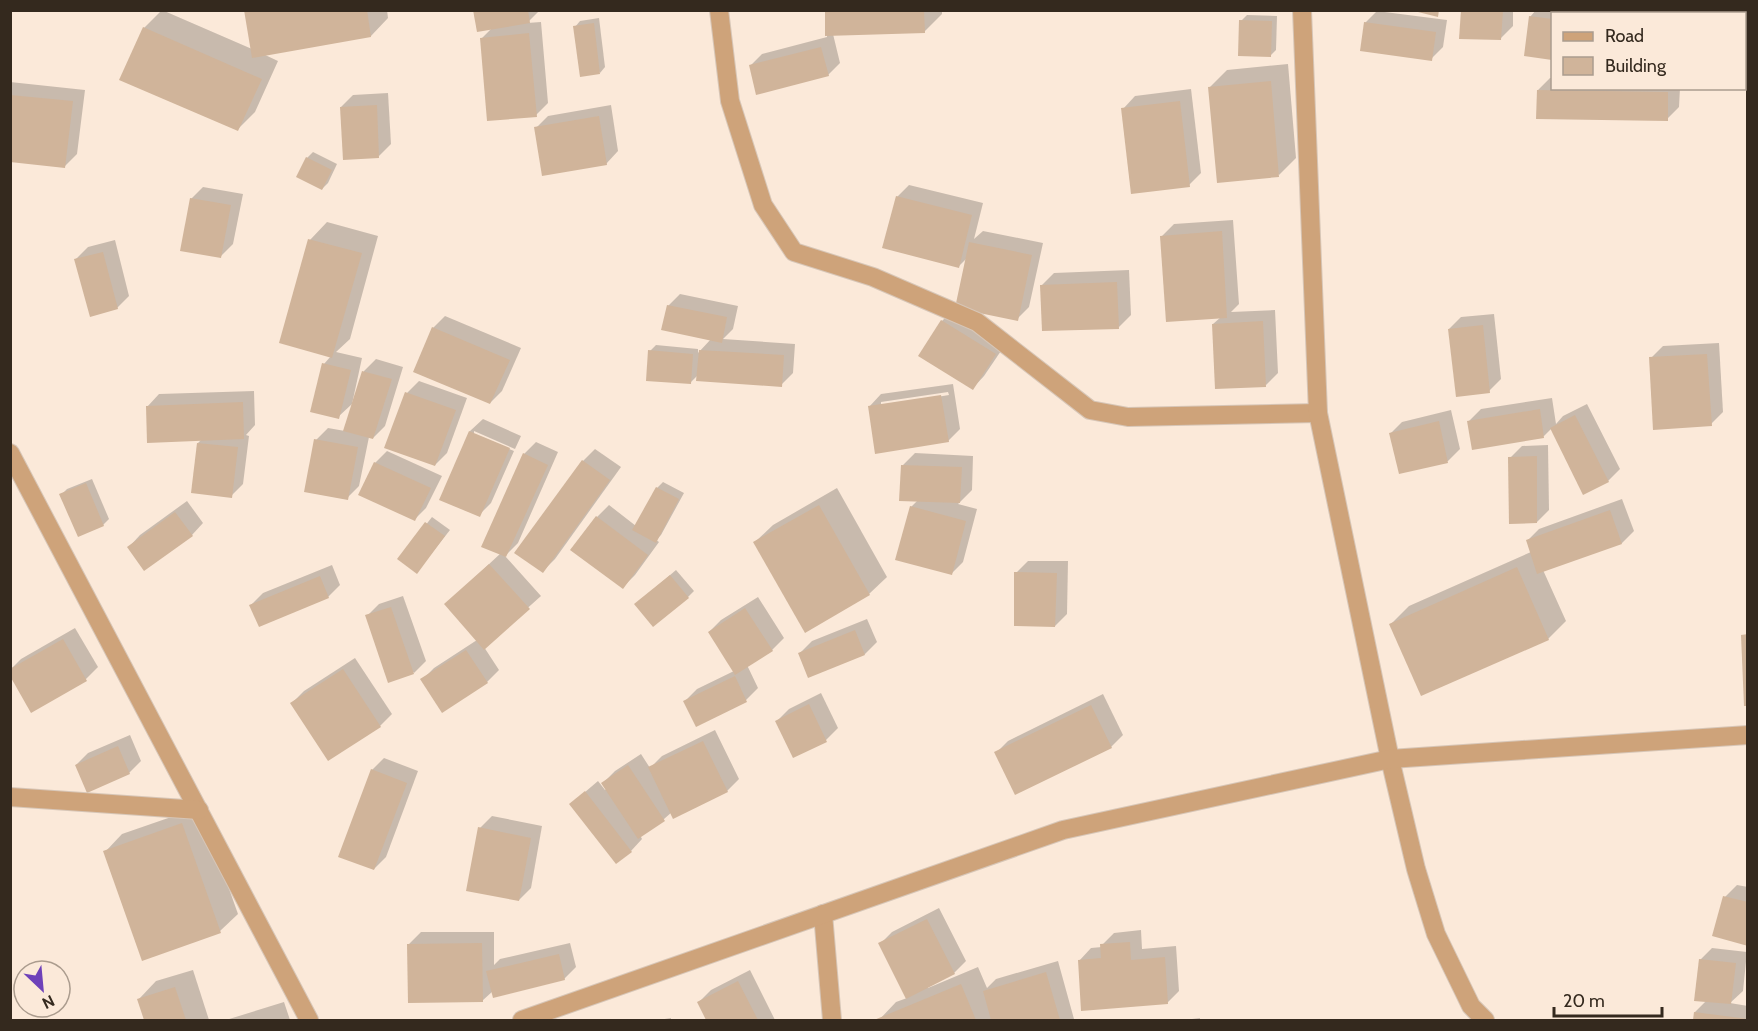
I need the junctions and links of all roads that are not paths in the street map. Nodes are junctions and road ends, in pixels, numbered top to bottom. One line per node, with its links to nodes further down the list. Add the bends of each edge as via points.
1 (719, 10): 3 (street, via 730,101 763,205 794,252 873,277 977,322 1090,410 1128,417)
2 (1302, 10): 3 (street)
3 (1317, 413): 6 (street)
4 (10, 453): 8 (street)
5 (1748, 735): 6 (street)
6 (1390, 759): 9 (street, via 1063,830); 13 (street, via 1436,934 1471,1005)
7 (10, 797): 8 (street)
8 (199, 810): 10 (street)
9 (823, 914): 11 (street); 12 (street)
10 (309, 1020)
11 (522, 1020)
12 (832, 1020)
13 (1485, 1020)

